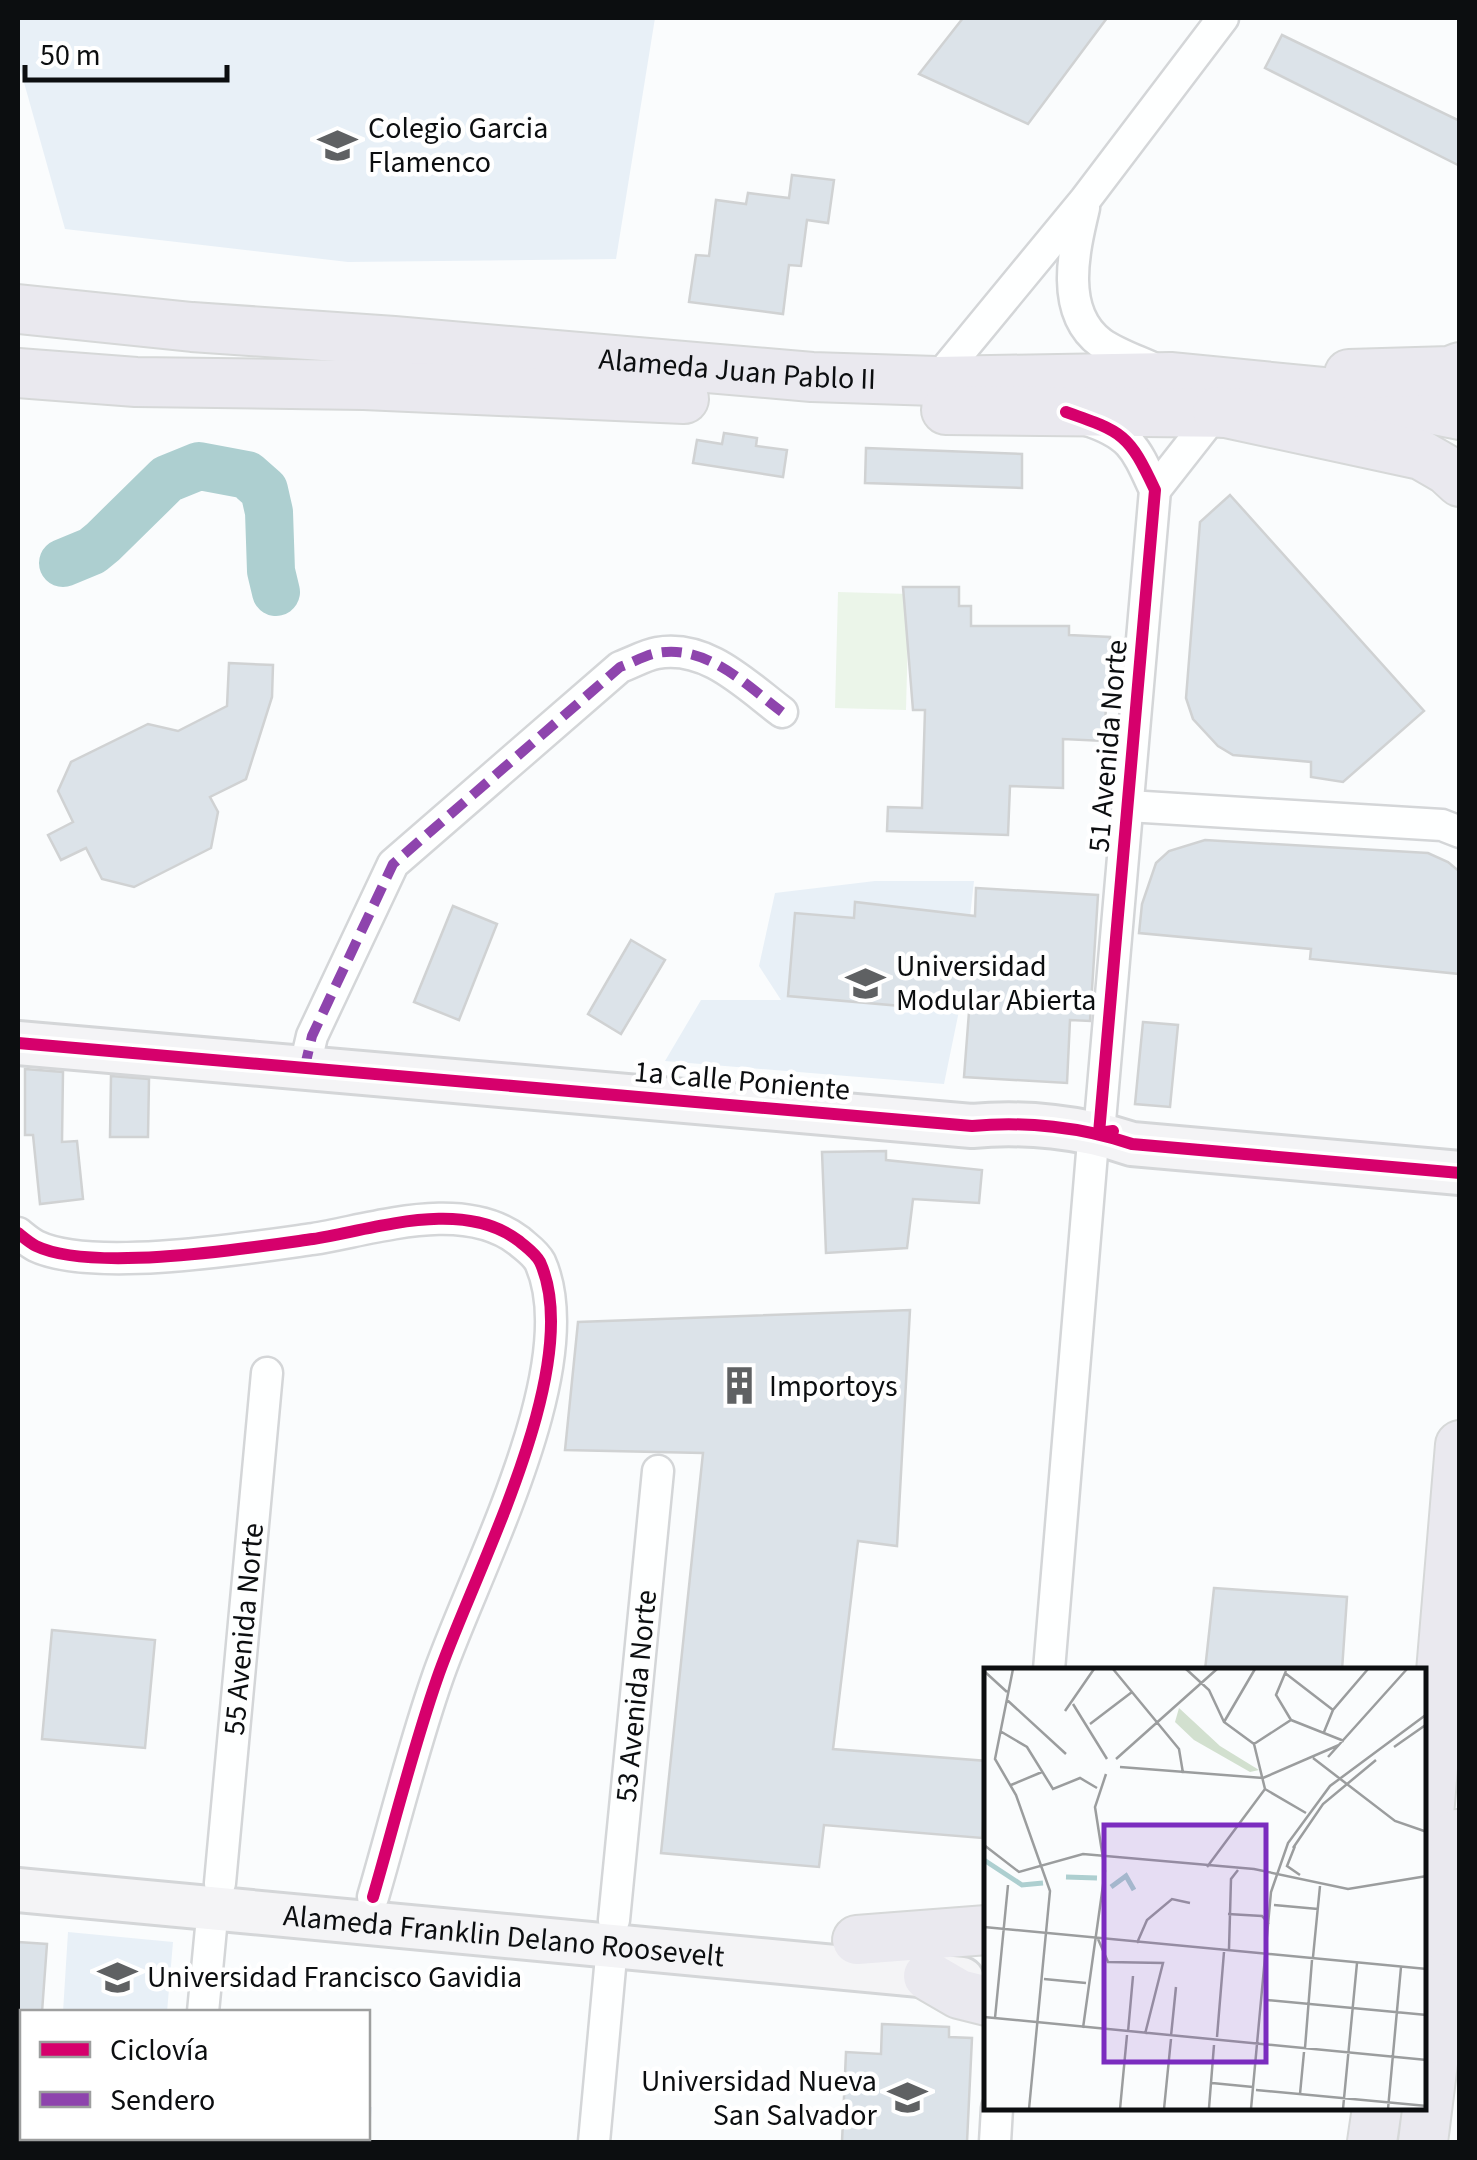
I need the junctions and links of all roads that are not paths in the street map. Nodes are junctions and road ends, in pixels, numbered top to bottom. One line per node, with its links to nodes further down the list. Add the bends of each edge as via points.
1 (1222, 18): 2 (street)
2 (1085, 200): 6 (street, via 1072,259 1080,315 1099,342); 7 (street)
3 (18, 308): 7 (main road, Alameda Juan Pablo II, via 682,368)
4 (1460, 367): 6 (main road)
5 (18, 372): 9 (main road, Alameda Juan Pablo II, via 136,382)
6 (1170, 377): 7 (main road, Alameda Juan Pablo II); 10 (main road, Alameda Juan Pablo II, via 1364,396)
7 (936, 381)
8 (1218, 411): 9 (main road, Alameda Juan Pablo II); 11 (main road, Alameda Juan Pablo II, via 1335,422); 12 (main road, via 1421,455); 13 (street)
9 (1066, 412): 13 (street, via 1129,440)
10 (1460, 416)
11 (1460, 446)
12 (1460, 482)
13 (1155, 490): 15 (street, 51 Avenida Norte)
14 (782, 712): 18 (street, via 719,664 689,652 656,652 620,667 393,864 312,1036)
15 (1128, 806): 16 (street); 19 (street, 51 Avenida Norte)
16 (1454, 824)
17 (18, 1042): 18 (main road, 1a Calle Poniente)
18 (304, 1070): 19 (main road, 1a Calle Poniente, via 972,1126 1002,1123)
19 (1108, 1143): 20 (main road, 1a Calle Poniente, via 1133,1128); 25 (street, 51 Avenida Norte)
20 (1458, 1174)
21 (18, 1232): 30 (street, via 36,1246 82,1256 142,1258 438,1220 481,1223 537,1256 548,1280 552,1320 529,1444 437,1680)
22 (267, 1373): 29 (street, 55 Avenida Norte)
23 (1460, 1446): 26 (main road)
24 (658, 1471): 33 (street, 53 Avenida Norte)
25 (1048, 1668)
26 (1439, 1800): 31 (main road)
27 (18, 1865): 29 (main road, Alameda Franklin Delano Roosevelt)
28 (18, 1890): 29 (main road, Alameda Franklin Delano Roosevelt)
29 (216, 1895): 30 (main road, Alameda Franklin Delano Roosevelt); 33 (main road, Alameda Franklin Delano Roosevelt); 40 (street, 55 Avenida Norte)
30 (373, 1897): 33 (main road, Alameda Franklin Delano Roosevelt)
31 (1444, 1903): 38 (main road)
32 (984, 1930): 34 (main road)
33 (613, 1933): 34 (main road, Alameda Franklin Delano Roosevelt); 36 (main road, Alameda Franklin Delano Roosevelt); 45 (street, 53 Avenida Norte)
34 (857, 1940): 35 (main road, Alameda Franklin Delano Roosevelt)
35 (984, 1952)
36 (928, 1976): 37 (main road, Alameda Franklin Delano Roosevelt); 39 (main road)
37 (984, 1982)
38 (1442, 1988): 41 (main road, bridge)
39 (984, 2001)
40 (203, 2010)
41 (1445, 2039): 49 (main road); 50 (main road)
42 (997, 2110): 46 (street)
43 (1377, 2110): 47 (main road)
44 (1399, 2110): 48 (main road)
45 (594, 2142)
46 (995, 2142)
47 (1372, 2142)
48 (1395, 2142)
49 (1423, 2142)
50 (1444, 2142)

